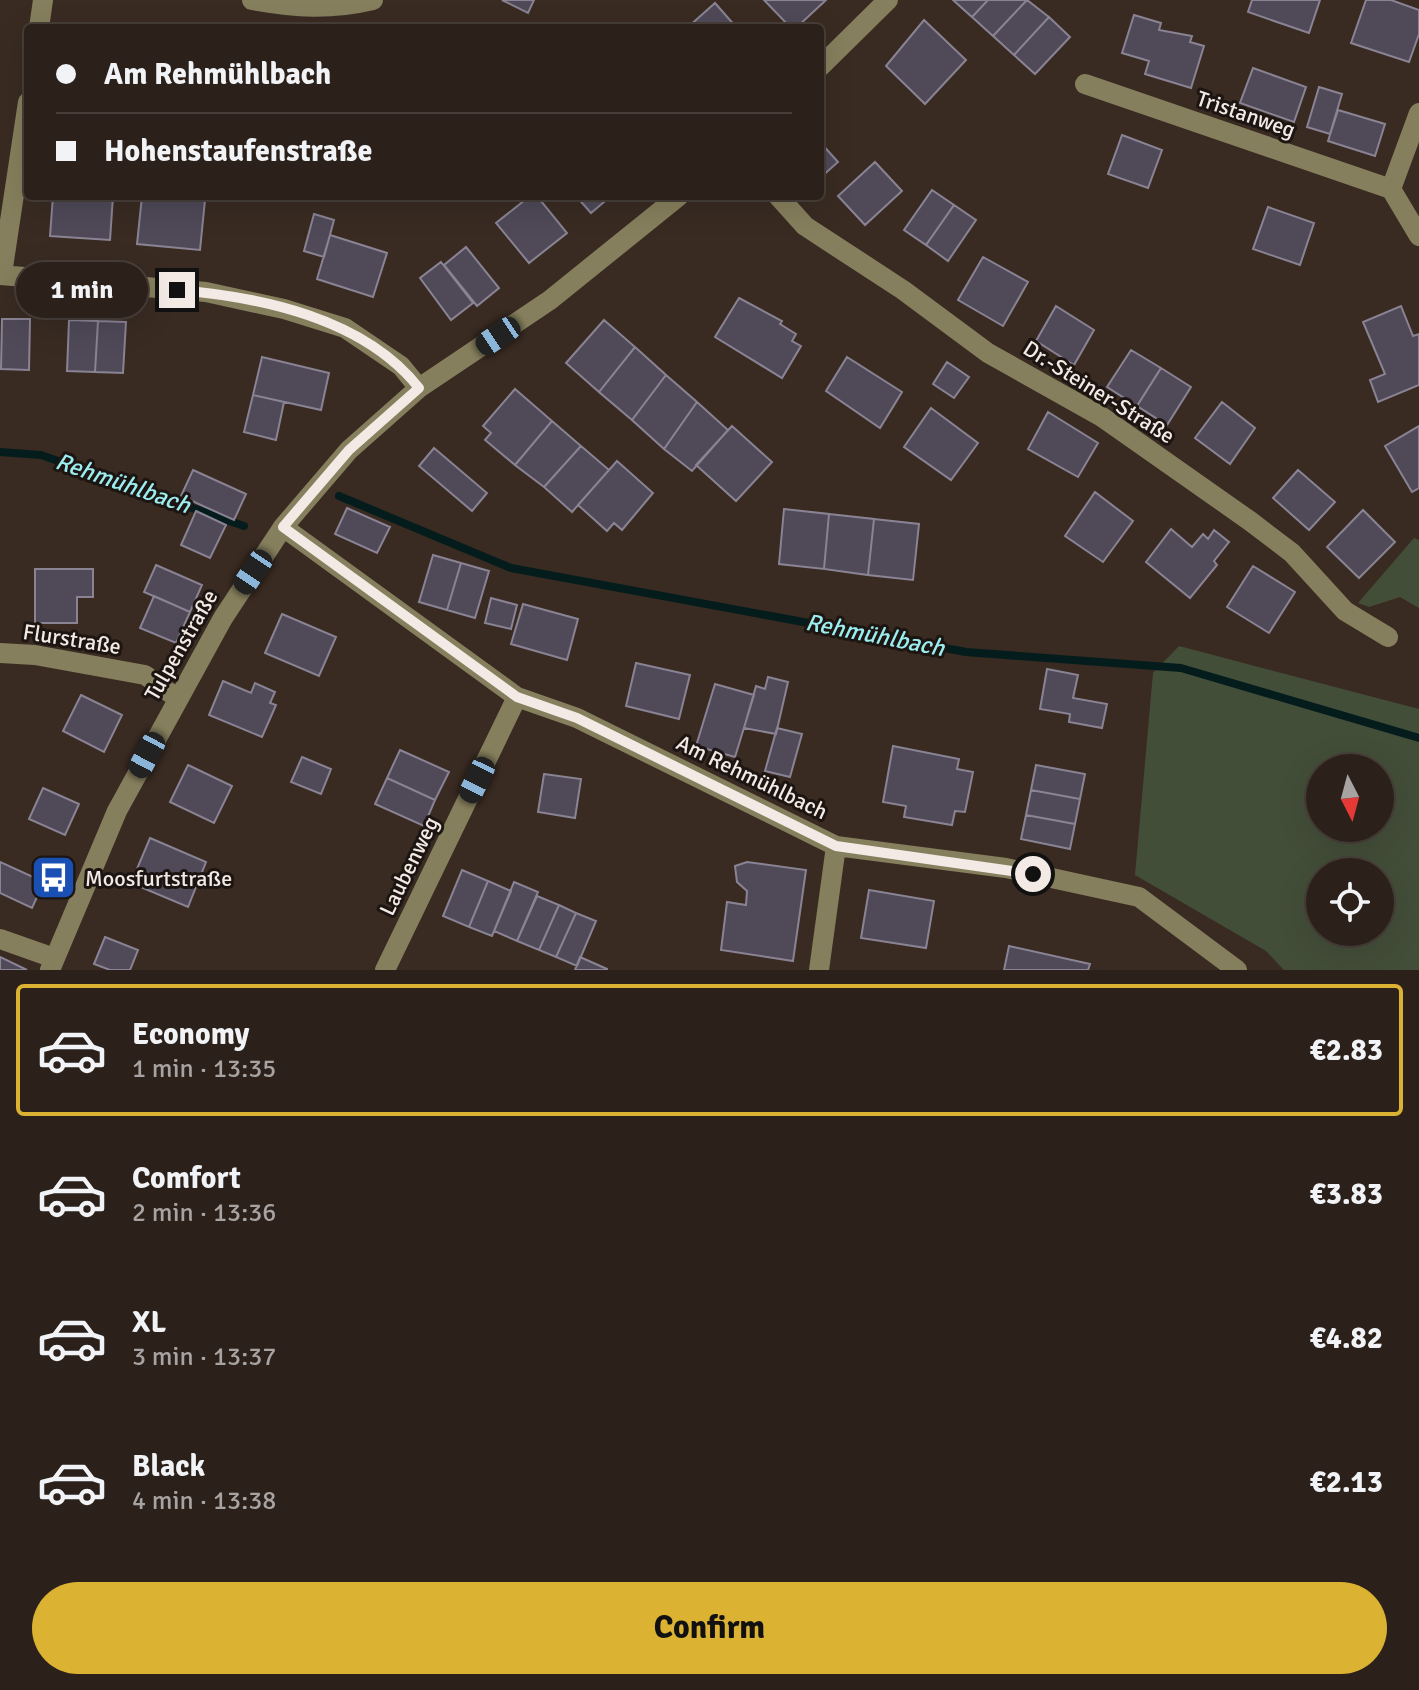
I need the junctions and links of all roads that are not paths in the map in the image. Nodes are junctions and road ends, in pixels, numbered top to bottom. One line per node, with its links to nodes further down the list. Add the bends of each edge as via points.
1 (43, 0): 5 (street)
2 (252, 0): 3 (street, via 339,8)
3 (373, 0)
4 (888, 0): 6 (street)
5 (40, 24)
6 (824, 63)
7 (1085, 84): 10 (street, Tristanweg)
8 (1419, 113): 10 (street)
9 (24, 128): 14 (street)
10 (1391, 189): 13 (street)
11 (674, 200): 15 (street, Tulpenstraße, via 550,300)
12 (782, 200): 17 (street, Dr.-Steiner-Straße, via 805,226 988,353 1102,417 1250,521 1292,553 1345,611)
13 (1419, 236)
14 (1, 275): 15 (street, via 206,292 284,309 345,328 401,366)
15 (419, 388): 16 (street, Tulpenstraße, via 349,450)
16 (283, 527): 19 (street, Am Rehmühlbach); 20 (street, Tulpenstraße)
17 (1388, 637)
18 (0, 653): 20 (street, Flurstraße, via 145,675)
19 (517, 697): 21 (street, Am Rehmühlbach, via 577,718); 24 (street, Laubenweg)
20 (177, 698): 23 (street, Tulpenstraße, via 117,811)
21 (836, 846): 25 (street); 26 (street, Am Rehmühlbach, via 1006,868 1139,897)
22 (0, 939): 23 (street)
23 (52, 964)
24 (385, 970)
25 (819, 970)
26 (1237, 970)

